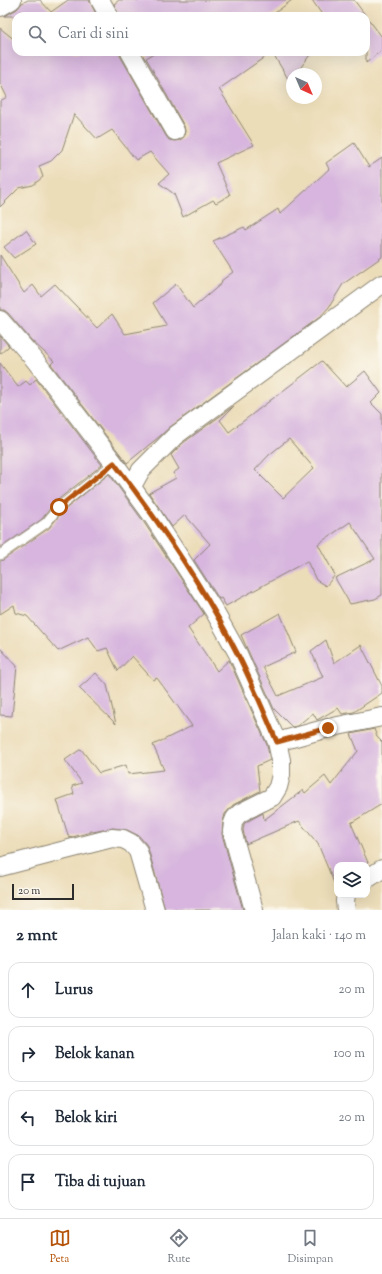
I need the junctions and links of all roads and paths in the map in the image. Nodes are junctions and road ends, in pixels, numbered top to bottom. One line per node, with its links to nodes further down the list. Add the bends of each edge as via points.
1 (12, 0): 3 (street)
2 (100, 0): 4 (street)
3 (0, 7)
4 (107, 12)
5 (132, 56): 6 (street)
6 (175, 131)
7 (382, 284): 10 (street, via 176,435 141,470)
8 (0, 320): 9 (street, via 34,359)
9 (114, 463): 10 (street); 11 (lane, via 59,507 46,523)
10 (132, 486): 13 (street, via 184,561 213,609 238,654)
11 (0, 555)
12 (382, 717): 13 (street)
13 (277, 742): 19 (street, via 281,760 278,788 272,797 240,813 233,823 232,831)
14 (0, 866): 18 (street, via 112,838 123,839 138,851)
15 (382, 869): 16 (street)
16 (370, 877)
17 (346, 898): 20 (street)
18 (155, 910)
19 (254, 910)
20 (346, 910)

